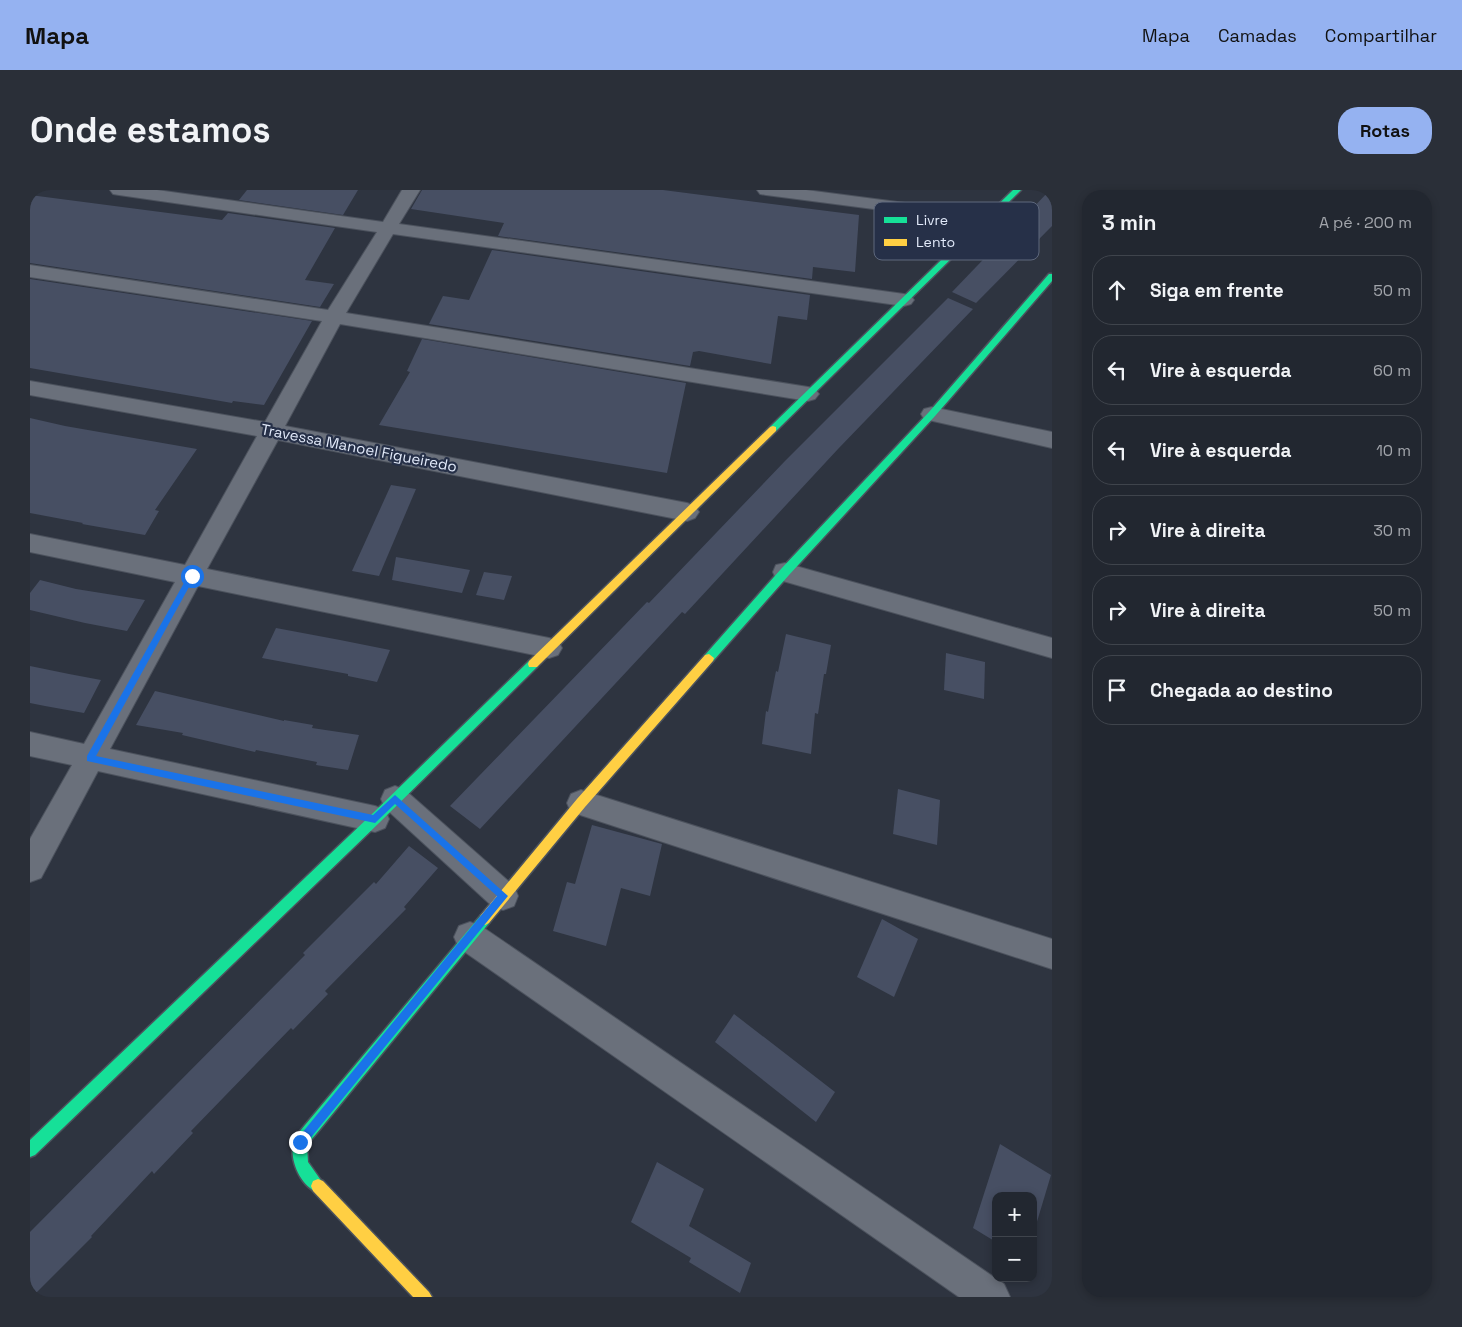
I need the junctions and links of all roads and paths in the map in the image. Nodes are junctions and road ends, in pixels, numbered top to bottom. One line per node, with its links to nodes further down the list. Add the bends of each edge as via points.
1 (119, 190): 7 (street)
2 (411, 190): 7 (street)
3 (766, 190): 6 (street)
4 (1017, 190): 5 (street)
5 (1005, 202)
6 (874, 204)
7 (388, 228): 11 (street); 12 (street)
8 (946, 260): 11 (street)
9 (30, 271): 12 (street)
10 (1052, 276): 15 (street)
11 (904, 300): 14 (street)
12 (334, 317): 14 (street); 16 (street)
13 (30, 388): 16 (street, Travessa Manoel Figueiredo)
14 (808, 394): 18 (street)
15 (932, 414): 17 (street); 20 (street)
16 (272, 431): 18 (street, Travessa Manoel Figueiredo); 21 (street)
17 (1052, 440)
18 (687, 512): 22 (street)
19 (30, 543): 21 (street)
20 (785, 572): 23 (street); 27 (street)
21 (192, 576): 22 (street); 25 (street)
22 (550, 648): 26 (street)
23 (1052, 648)
24 (30, 744): 25 (street)
25 (90, 759): 28 (street); 29 (street)
26 (395, 799): 28 (street); 30 (street)
27 (581, 803): 30 (street); 32 (street)
28 (375, 819): 33 (street)
29 (30, 868)
30 (504, 896): 31 (street)
31 (470, 937): 34 (street, via 300,1142 298,1154 306,1173); 35 (street)
32 (1052, 954)
33 (30, 1150)
34 (424, 1297)
35 (991, 1297)

